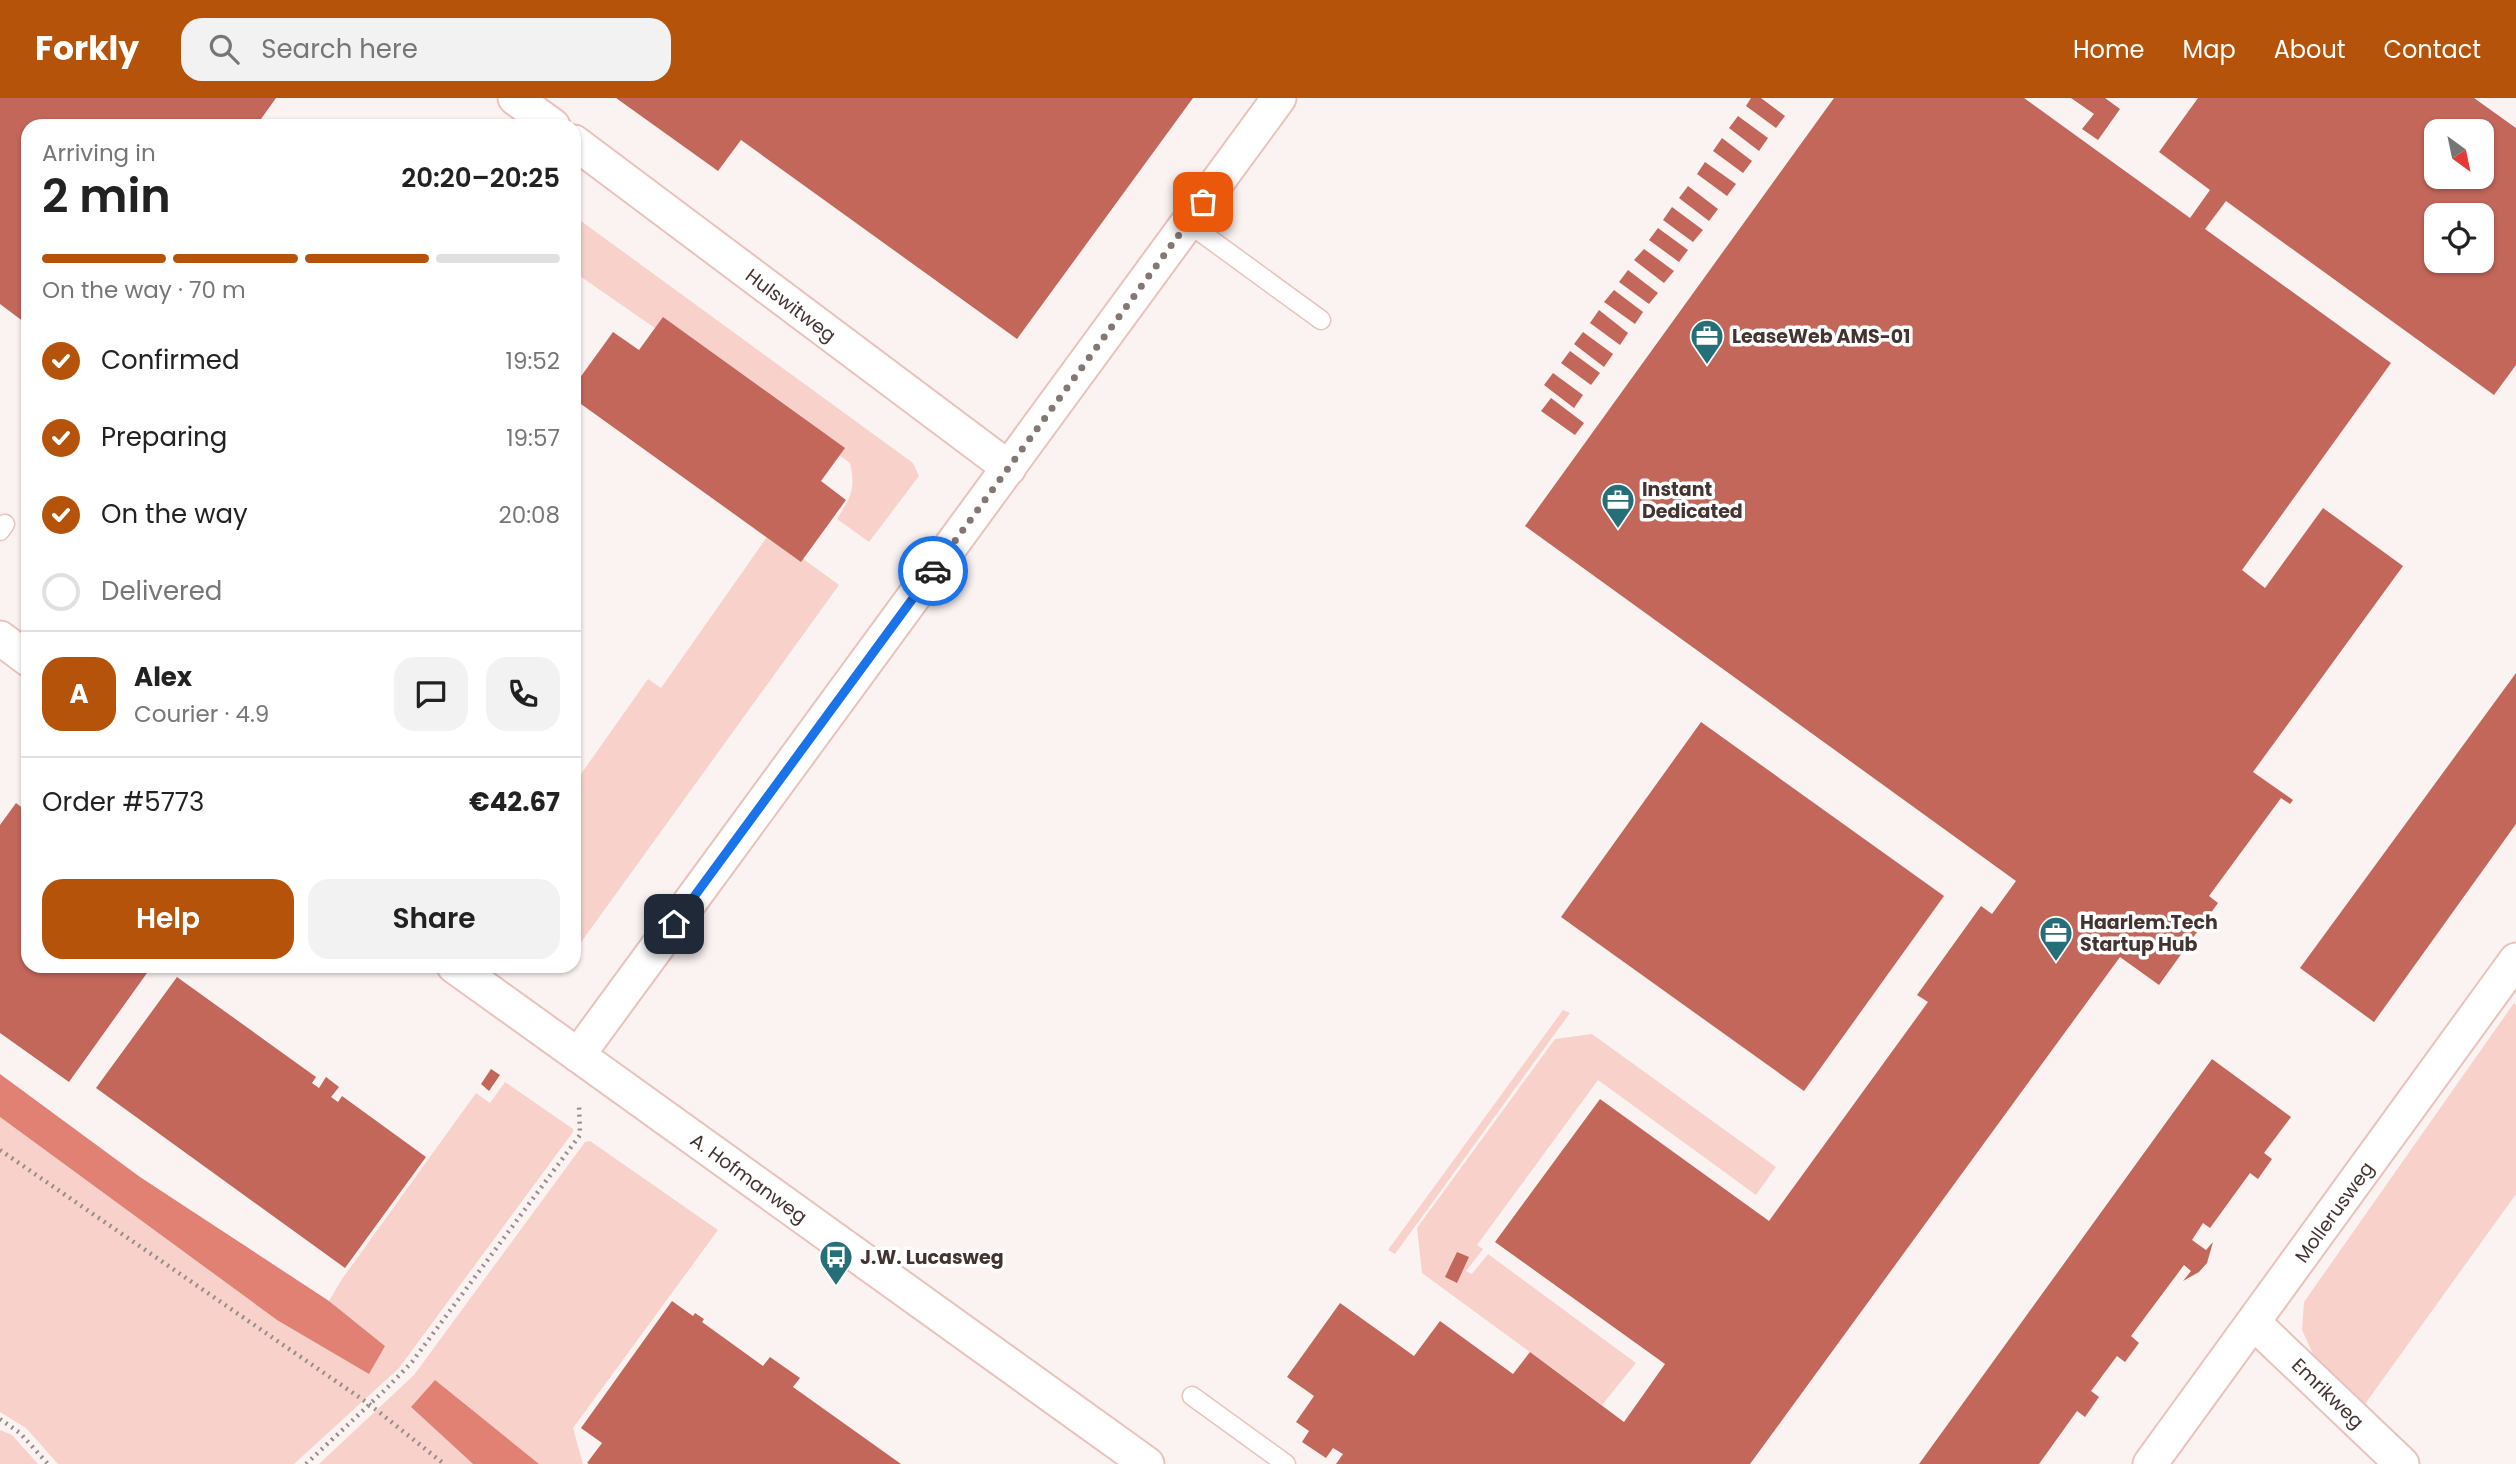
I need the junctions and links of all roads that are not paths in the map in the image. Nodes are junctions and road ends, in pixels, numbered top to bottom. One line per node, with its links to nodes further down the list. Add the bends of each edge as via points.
1 (1279, 98): 3 (street)
2 (581, 147): 5 (street, Hulswitweg)
3 (1188, 223): 4 (lane); 5 (street)
4 (1321, 320)
5 (1009, 467): 10 (street)
6 (0, 638): 7 (street)
7 (21, 654)
8 (2516, 960): 11 (street, Mollerusweg)
9 (464, 973): 10 (street, A. Hofmanweg)
10 (578, 1055): 13 (street, A. Hofmanweg)
11 (2255, 1323): 15 (street, Mollerusweg); 16 (street, Emrikweg)
12 (1192, 1396): 14 (lane)
13 (1147, 1464)
14 (1286, 1464)
15 (2150, 1464)
16 (2402, 1464)

